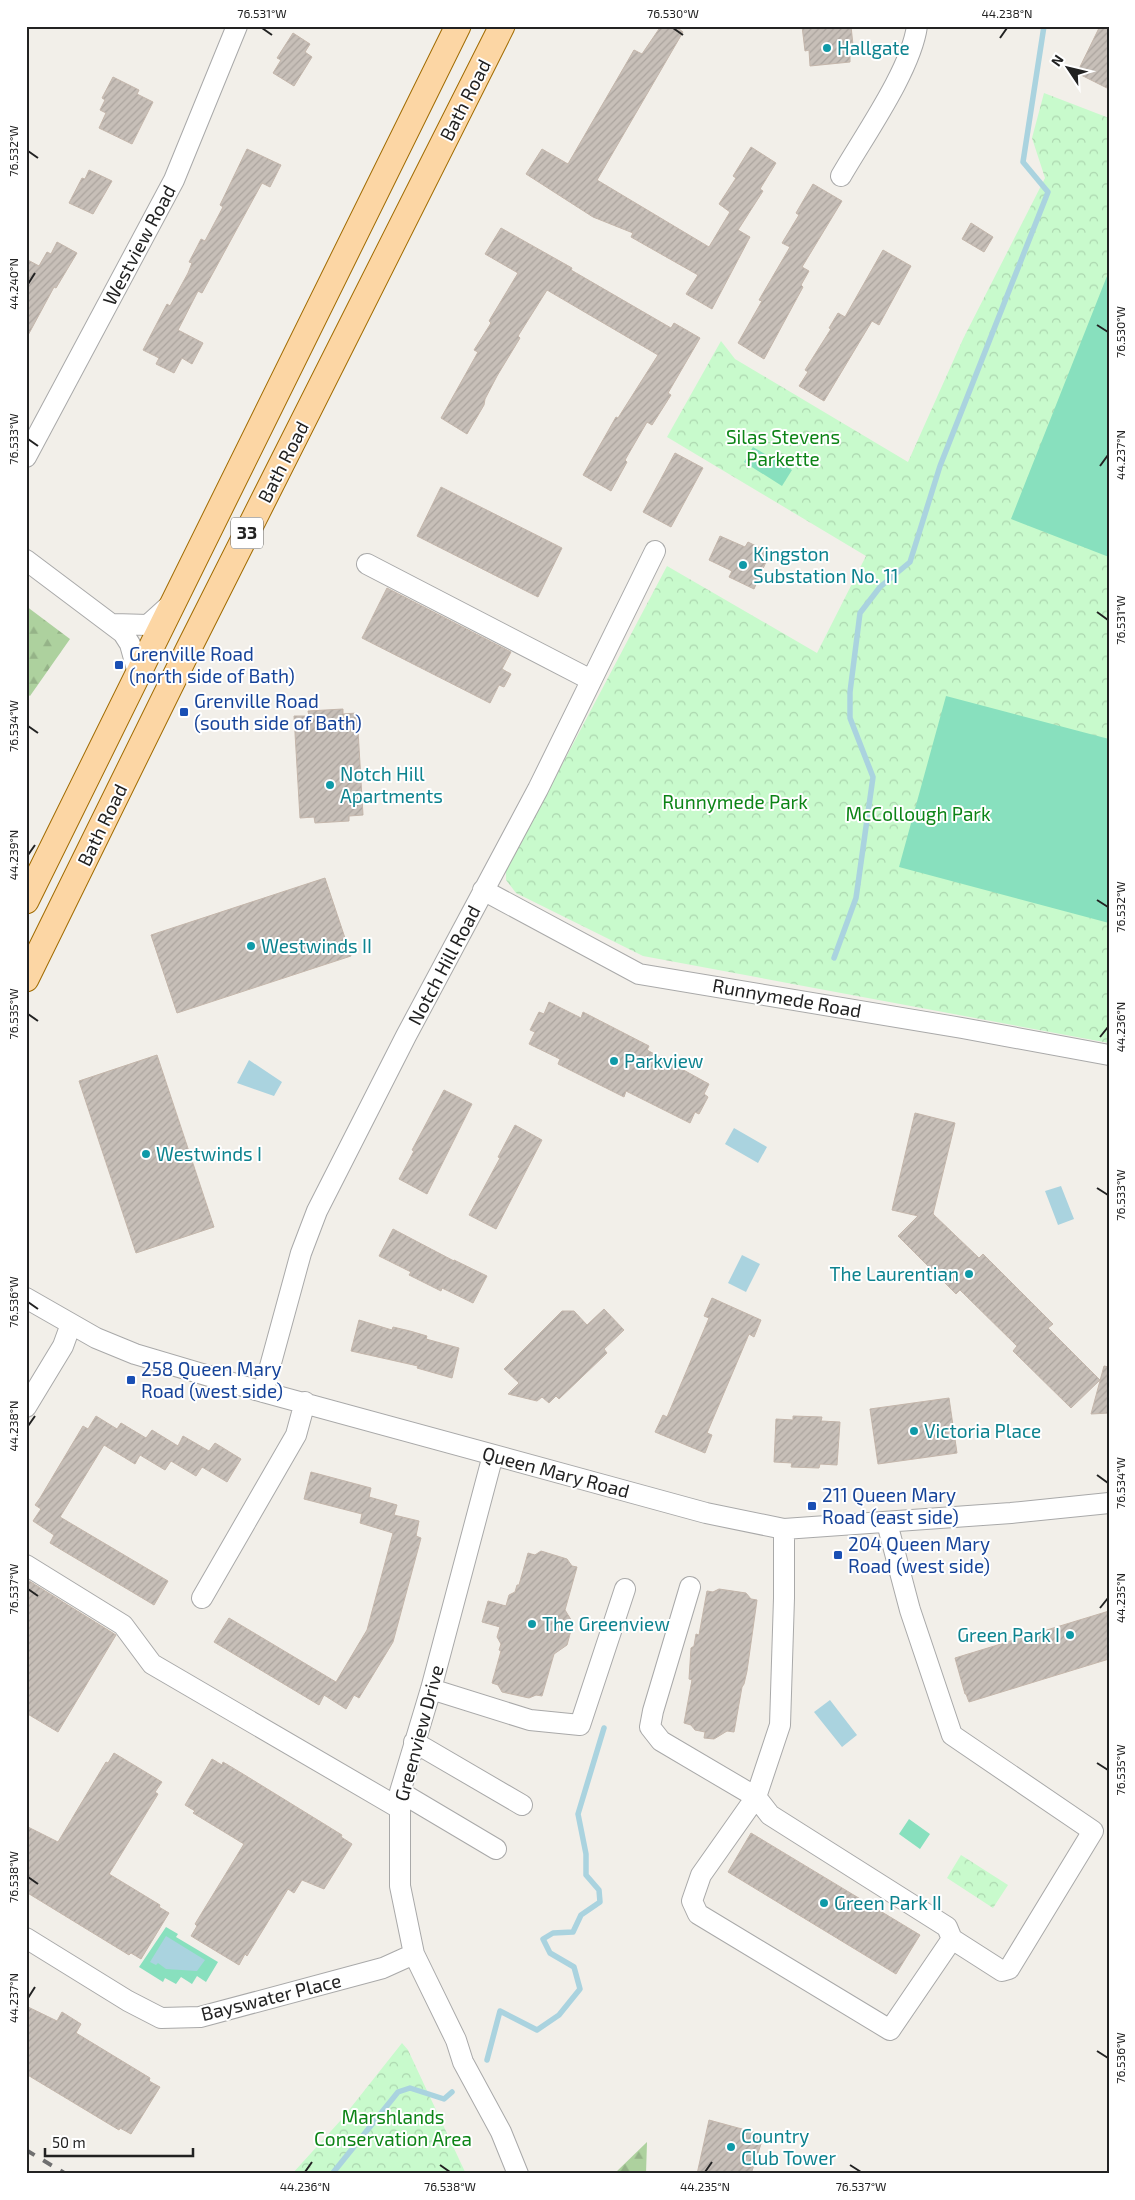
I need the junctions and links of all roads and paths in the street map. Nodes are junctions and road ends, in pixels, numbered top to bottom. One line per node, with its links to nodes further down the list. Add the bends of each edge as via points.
1 (237, 26): 6 (street, Westview Road, via 174,180)
2 (458, 26): 10 (main road, Bath Road / 33)
3 (502, 26): 16 (main road, Bath Road / 33)
4 (917, 26): 5 (street, via 915,43)
5 (842, 176)
6 (26, 457)
7 (655, 551): 13 (street, Notch Hill Road)
8 (26, 560): 11 (street)
9 (367, 564): 13 (street)
10 (172, 603): 11 (street, via 148,625); 12 (main road, Bath Road / 33)
11 (114, 624): 12 (street, via 130,644)
12 (138, 673): 15 (main road, Bath Road / 33)
13 (591, 680): 14 (street, Notch Hill Road)
14 (484, 890): 17 (street, Runnymede Road, via 639,974); 20 (street, Notch Hill Road, via 317,1211 301,1253)
15 (26, 901)
16 (26, 979)
17 (1109, 1055)
18 (26, 1298): 19 (street, Queen Mary Road)
19 (71, 1324): 20 (street, Queen Mary Road, via 136,1354); 22 (street, via 63,1346)
20 (263, 1392): 21 (street, Queen Mary Road)
21 (305, 1402): 23 (street, Queen Mary Road); 30 (street, via 296,1435)
22 (26, 1407)
23 (493, 1455): 26 (street, Queen Mary Road, via 706,1513); 31 (street, Greenview Drive)
24 (1109, 1503): 25 (street, Queen Mary Road)
25 (887, 1523): 26 (street, Queen Mary Road); 38 (street, via 910,1610 952,1734 1093,1831 1009,1969 1002,1971)
26 (784, 1529): 33 (street, via 780,1725)
27 (26, 1566): 34 (street, via 123,1625 152,1664)
28 (690, 1587): 33 (street, via 650,1727 661,1741)
29 (625, 1589): 31 (street, via 580,1725 530,1720)
30 (202, 1598)
31 (431, 1689): 32 (street, Greenview Drive)
32 (414, 1742): 34 (street, Greenview Drive); 35 (street)
33 (756, 1797): 38 (street, via 770,1815 947,1927); 38 (street, via 701,1875 692,1901 698,1914 890,2030)
34 (400, 1800): 36 (street); 39 (street, Greenview Drive, via 400,1886)
35 (522, 1805)
36 (496, 1849)
37 (26, 1938): 39 (street, Bayswater Place, via 161,2018 200,2017 383,1968)
38 (952, 1939)
39 (414, 1954): 40 (street, Greenview Drive, via 456,2040 463,2062 501,2132)
40 (518, 2174)

